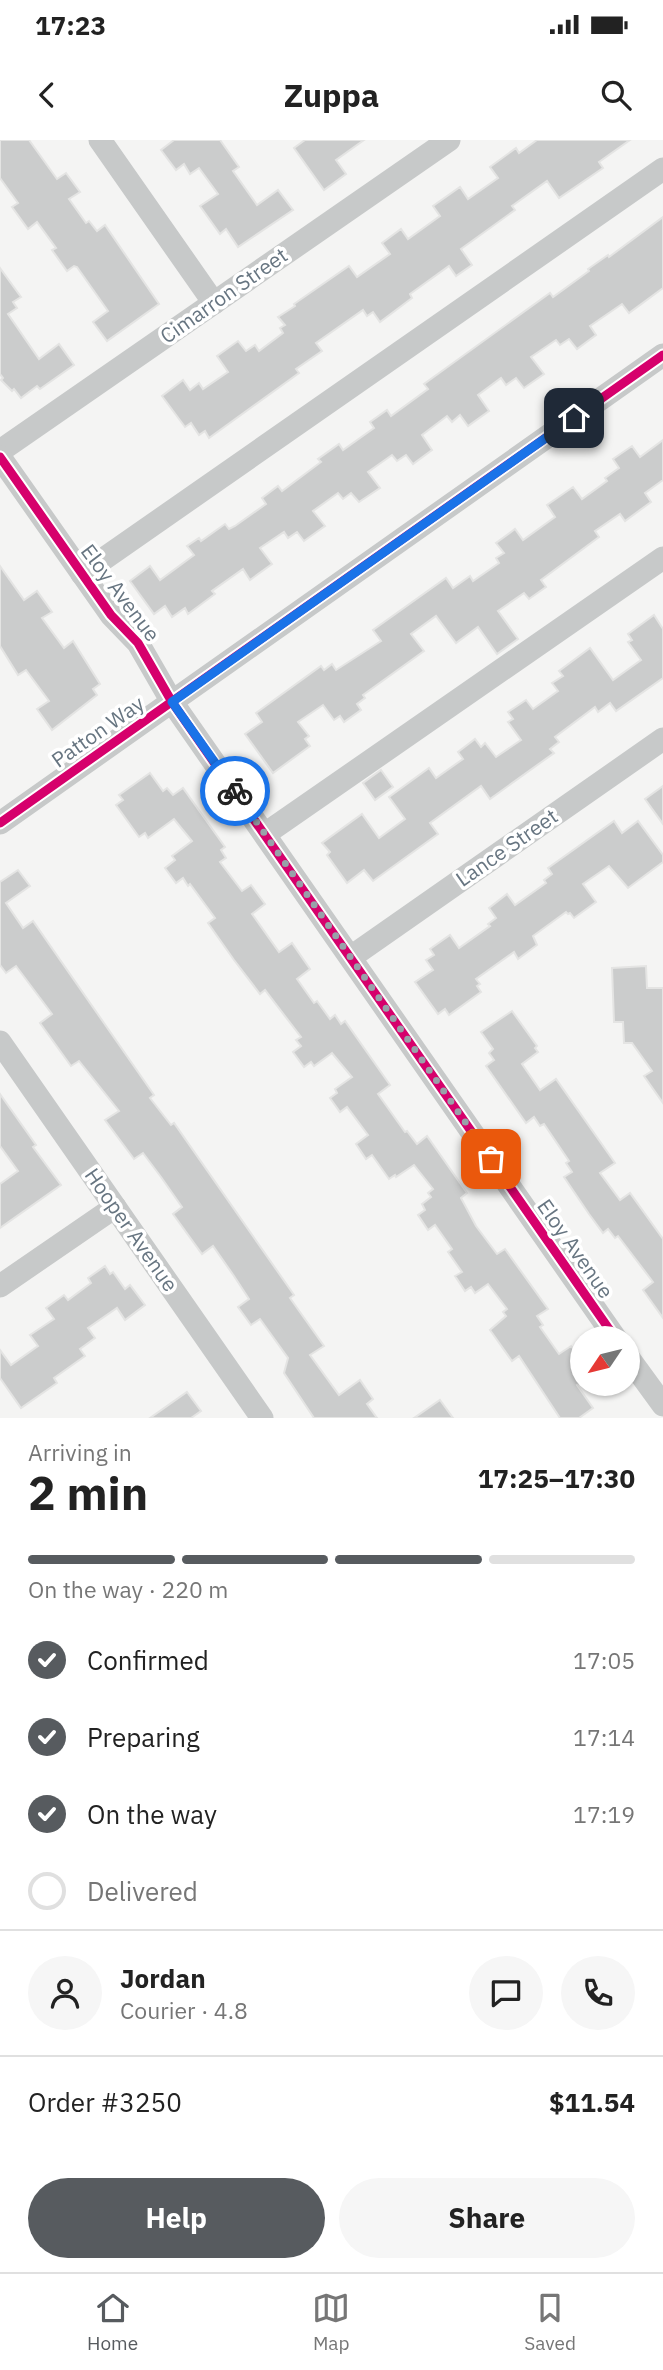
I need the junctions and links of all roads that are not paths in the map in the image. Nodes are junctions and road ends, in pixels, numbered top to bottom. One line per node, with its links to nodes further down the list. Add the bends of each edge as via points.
1 (100, 140): 5 (street)
2 (449, 140): 3 (street, Cimarron Street)
3 (425, 147): 5 (street, Cimarron Street)
4 (663, 169): 9 (street)
5 (214, 303): 7 (street, Cimarron Street)
6 (663, 355): 10 (street, Patton Way)
7 (0, 454): 9 (street, Eloy Avenue)
8 (663, 558): 13 (street)
9 (82, 574): 10 (street, Eloy Avenue, via 138,643)
10 (172, 702): 12 (street, Patton Way); 13 (street, Eloy Avenue)
11 (663, 739): 14 (street, Lance Street)
12 (0, 823)
13 (265, 834): 14 (street, Eloy Avenue)
14 (351, 957): 18 (street, Eloy Avenue)
15 (0, 1042): 16 (street, Hooper Avenue)
16 (114, 1206): 17 (street); 21 (street, Hooper Avenue)
17 (0, 1286)
18 (607, 1326)
19 (640, 1373): 20 (street)
20 (663, 1405)
21 (262, 1418)

